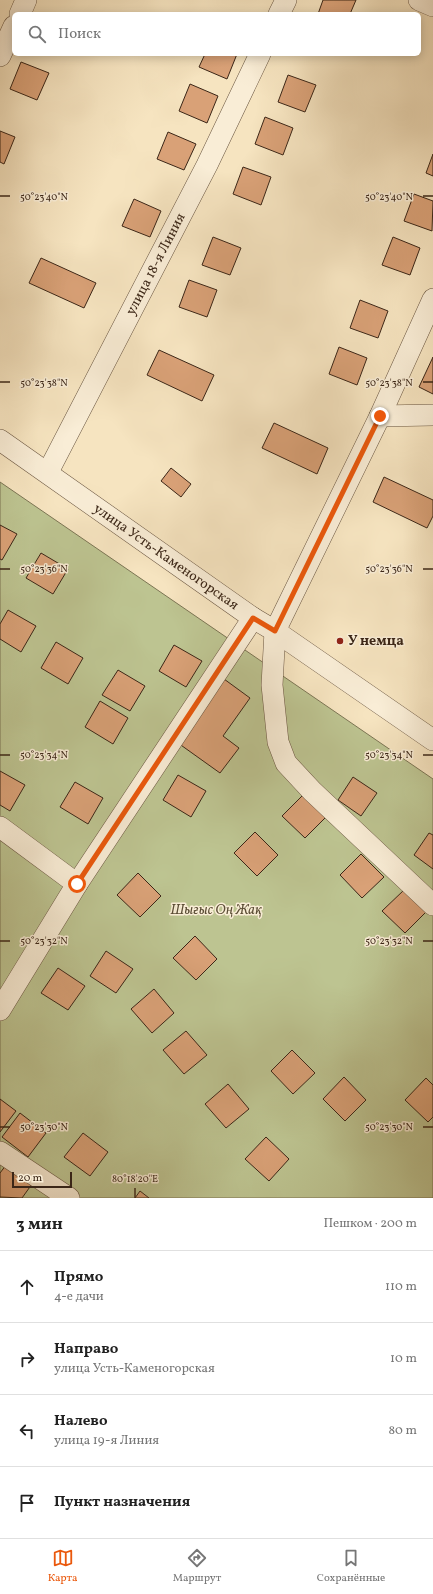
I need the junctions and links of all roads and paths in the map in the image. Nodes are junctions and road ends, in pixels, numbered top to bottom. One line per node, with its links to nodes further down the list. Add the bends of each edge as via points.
1 (26, 0): 5 (street)
2 (286, 0): 6 (street)
3 (420, 0): 4 (street)
4 (433, 6)
5 (21, 12)
6 (280, 12)
7 (12, 30): 8 (street)
8 (0, 56)
9 (259, 56): 14 (street, улица 18-я Линия, via 207,165)
10 (433, 299): 12 (street)
11 (433, 415): 12 (street)
12 (380, 416): 16 (street)
13 (0, 440): 14 (street, улица Усть-Каменогорская)
14 (48, 472): 15 (street, улица Усть-Каменогорская)
15 (253, 618): 16 (street, улица Усть-Каменогорская); 19 (street)
16 (275, 631): 17 (street, улица Усть-Каменогорская); 20 (street, via 272,685 278,742 286,763 312,791)
17 (433, 740)
18 (0, 827): 19 (street)
19 (77, 884): 21 (street)
20 (433, 904)
21 (0, 1010)
22 (0, 1152): 23 (street)
23 (69, 1198)

